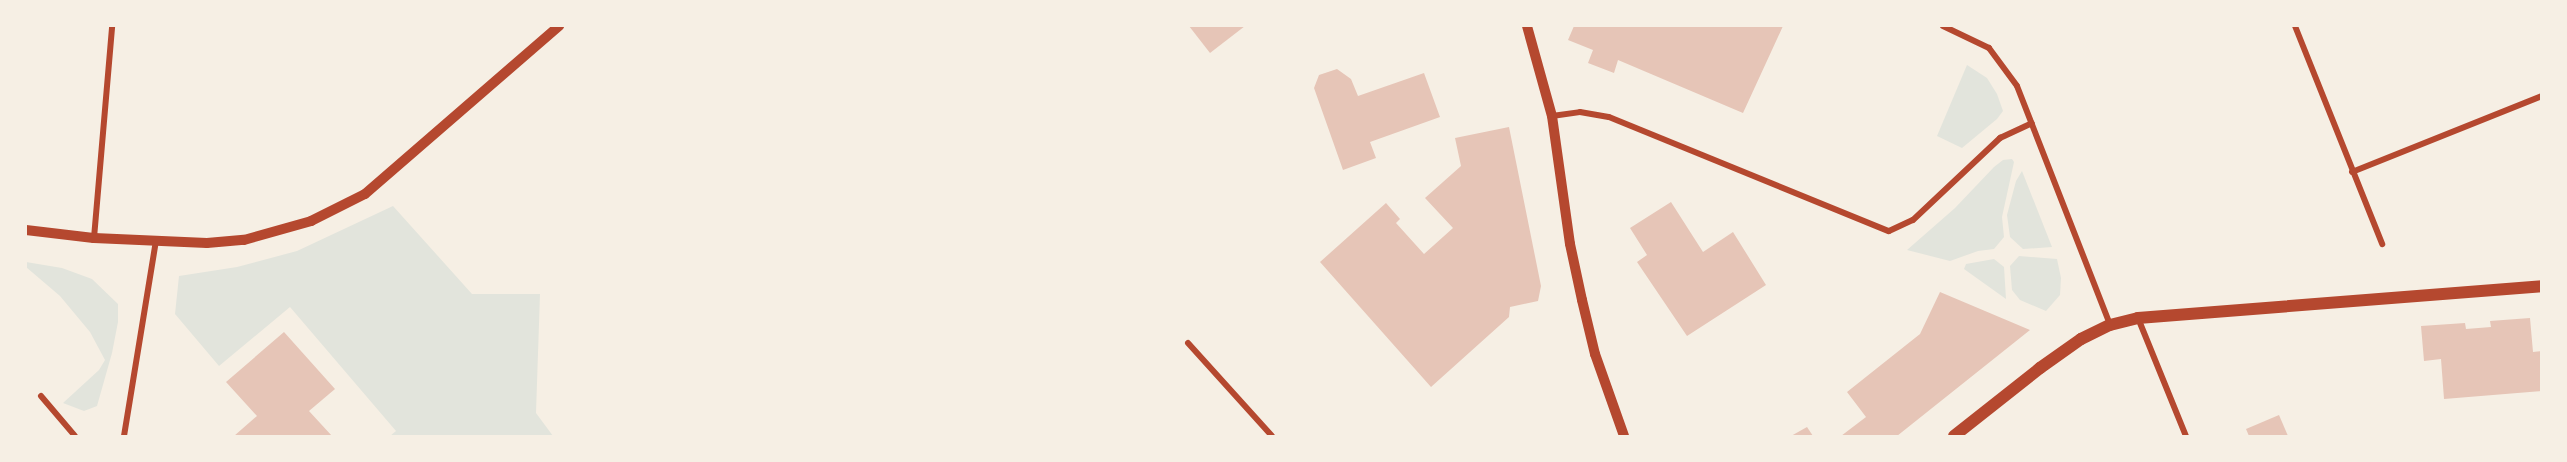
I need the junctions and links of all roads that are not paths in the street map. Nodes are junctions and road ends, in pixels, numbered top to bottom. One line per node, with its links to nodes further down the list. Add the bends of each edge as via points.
1 (112, 26): 11 (street)
2 (559, 26): 12 (street, via 356,200 311,221 244,240)
3 (1527, 26): 7 (street)
4 (1943, 26): 8 (street, via 1980,42 1999,57 2017,86)
5 (2295, 26): 9 (street)
6 (2541, 96): 9 (street)
7 (1552, 116): 8 (street, via 1580,112 1609,117 1889,231 1913,220 2000,138); 22 (street, via 1579,289 1595,354)
8 (2032, 123): 16 (street)
9 (2352, 172): 13 (street)
10 (26, 230): 11 (street)
11 (94, 238): 12 (street)
12 (156, 241): 20 (street)
13 (2382, 244)
14 (2541, 286): 15 (main road)
15 (2138, 318): 16 (main road); 24 (street)
16 (2110, 325): 23 (main road, via 2066,349)
17 (1188, 343): 21 (street)
18 (41, 396): 19 (street)
19 (75, 436)
20 (124, 436)
21 (1272, 436)
22 (1624, 436)
23 (1954, 436)
24 (2186, 436)

